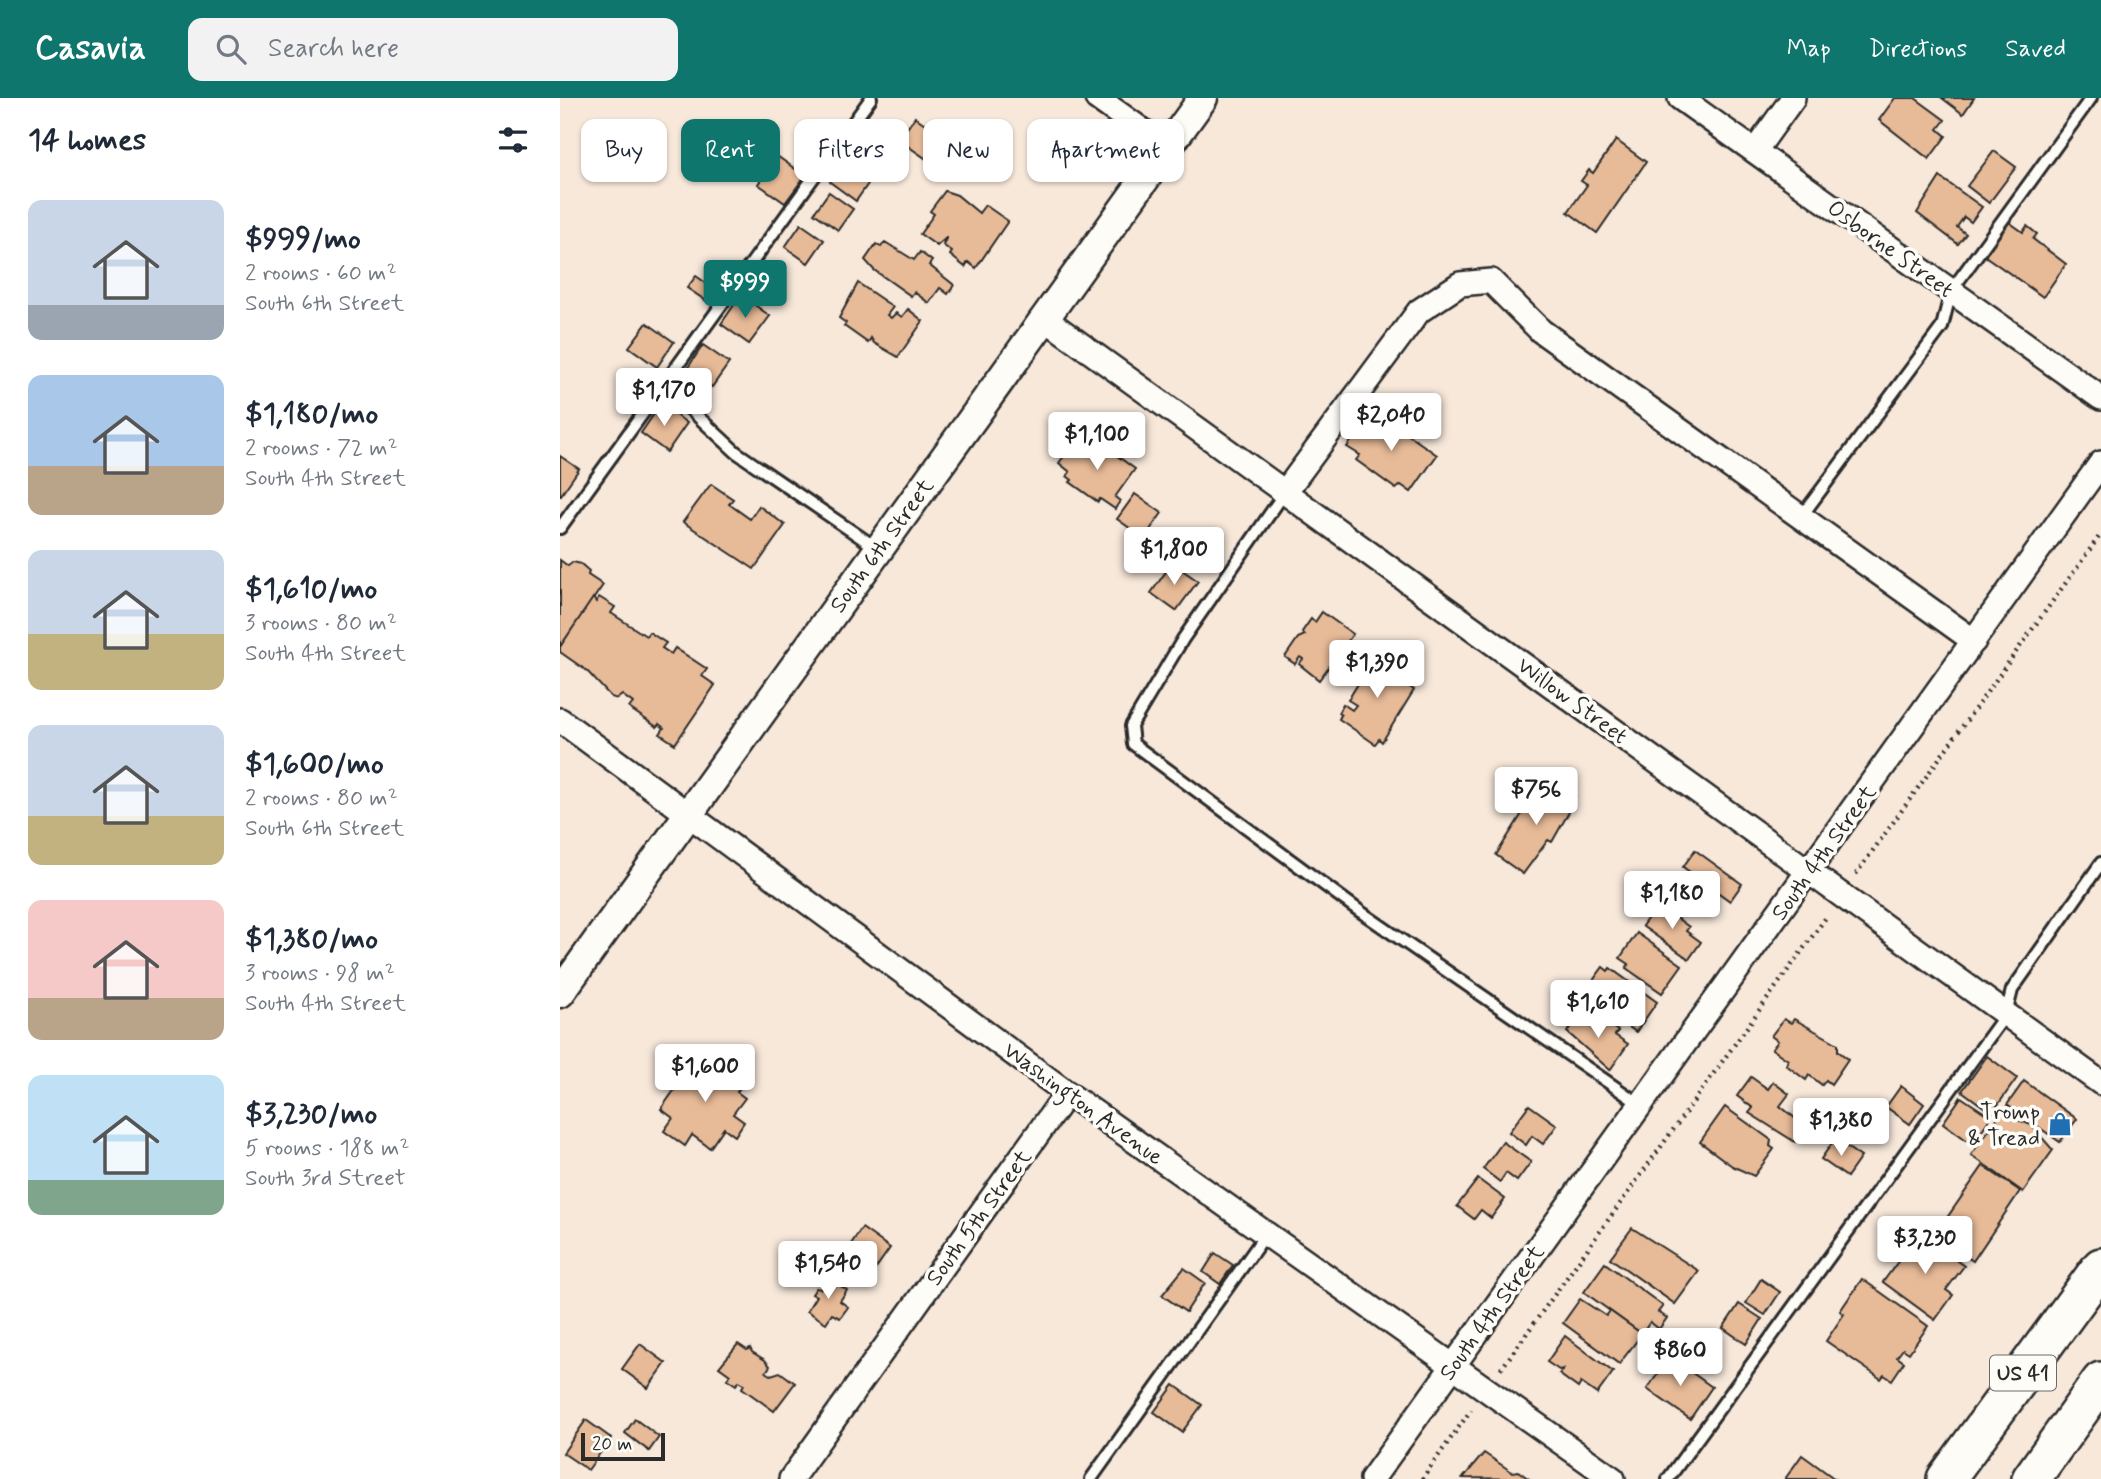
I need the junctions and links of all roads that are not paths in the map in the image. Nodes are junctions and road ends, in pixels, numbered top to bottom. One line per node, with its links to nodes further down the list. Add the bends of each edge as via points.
1 (871, 98): 13 (lane)
2 (1097, 98): 7 (street)
3 (1203, 98): 8 (street, South 6th Street)
4 (1680, 98): 9 (street, Osborne Street)
5 (1793, 98): 9 (street)
6 (2091, 98): 11 (lane)
7 (1126, 119)
8 (1184, 124)
9 (1755, 151): 11 (street, Osborne Street)
10 (1142, 182): 12 (street, South 6th Street)
11 (1951, 291): 14 (street, Osborne Street); 17 (lane, via 1942,327)
12 (1044, 318): 16 (street, Willow Street); 19 (street, South 6th Street)
13 (664, 384): 18 (lane); 19 (lane, via 736,453)
14 (2101, 398)
15 (2101, 463): 20 (street, South 4th Street)
16 (1285, 492): 17 (street, via 1419,311 1460,284 1491,281 1541,331); 24 (street, Willow Street); 29 (lane, via 1183,639 1131,726 1133,744 1362,912)
17 (1801, 517): 20 (street)
18 (560, 528)
19 (878, 549): 22 (street, South 6th Street)
20 (1974, 641): 24 (street, South 4th Street)
21 (560, 720): 22 (street, Washington Avenue)
22 (689, 813): 25 (street, South 6th Street); 28 (street, Washington Avenue)
23 (2101, 863): 26 (lane, via 2012,990)
24 (1810, 871): 26 (street, Willow Street); 29 (street, South 4th Street)
25 (560, 993)
26 (2006, 1014): 27 (street, Willow Street); 38 (lane)
27 (2101, 1083)
28 (1067, 1093): 30 (street, Washington Avenue); 34 (street, South 5th Street)
29 (1640, 1105): 32 (street, South 4th Street)
30 (1267, 1234): 32 (street, Washington Avenue); 35 (lane)
31 (2101, 1267): 39 (highway, US 41)
32 (1453, 1366): 36 (street, South 4th Street); 37 (street, Washington Avenue)
33 (2101, 1381): 40 (highway, US 41)
34 (791, 1479)
35 (1091, 1479)
36 (1372, 1479)
37 (1613, 1479)
38 (1668, 1479)
39 (1946, 1479)
40 (2031, 1479)

